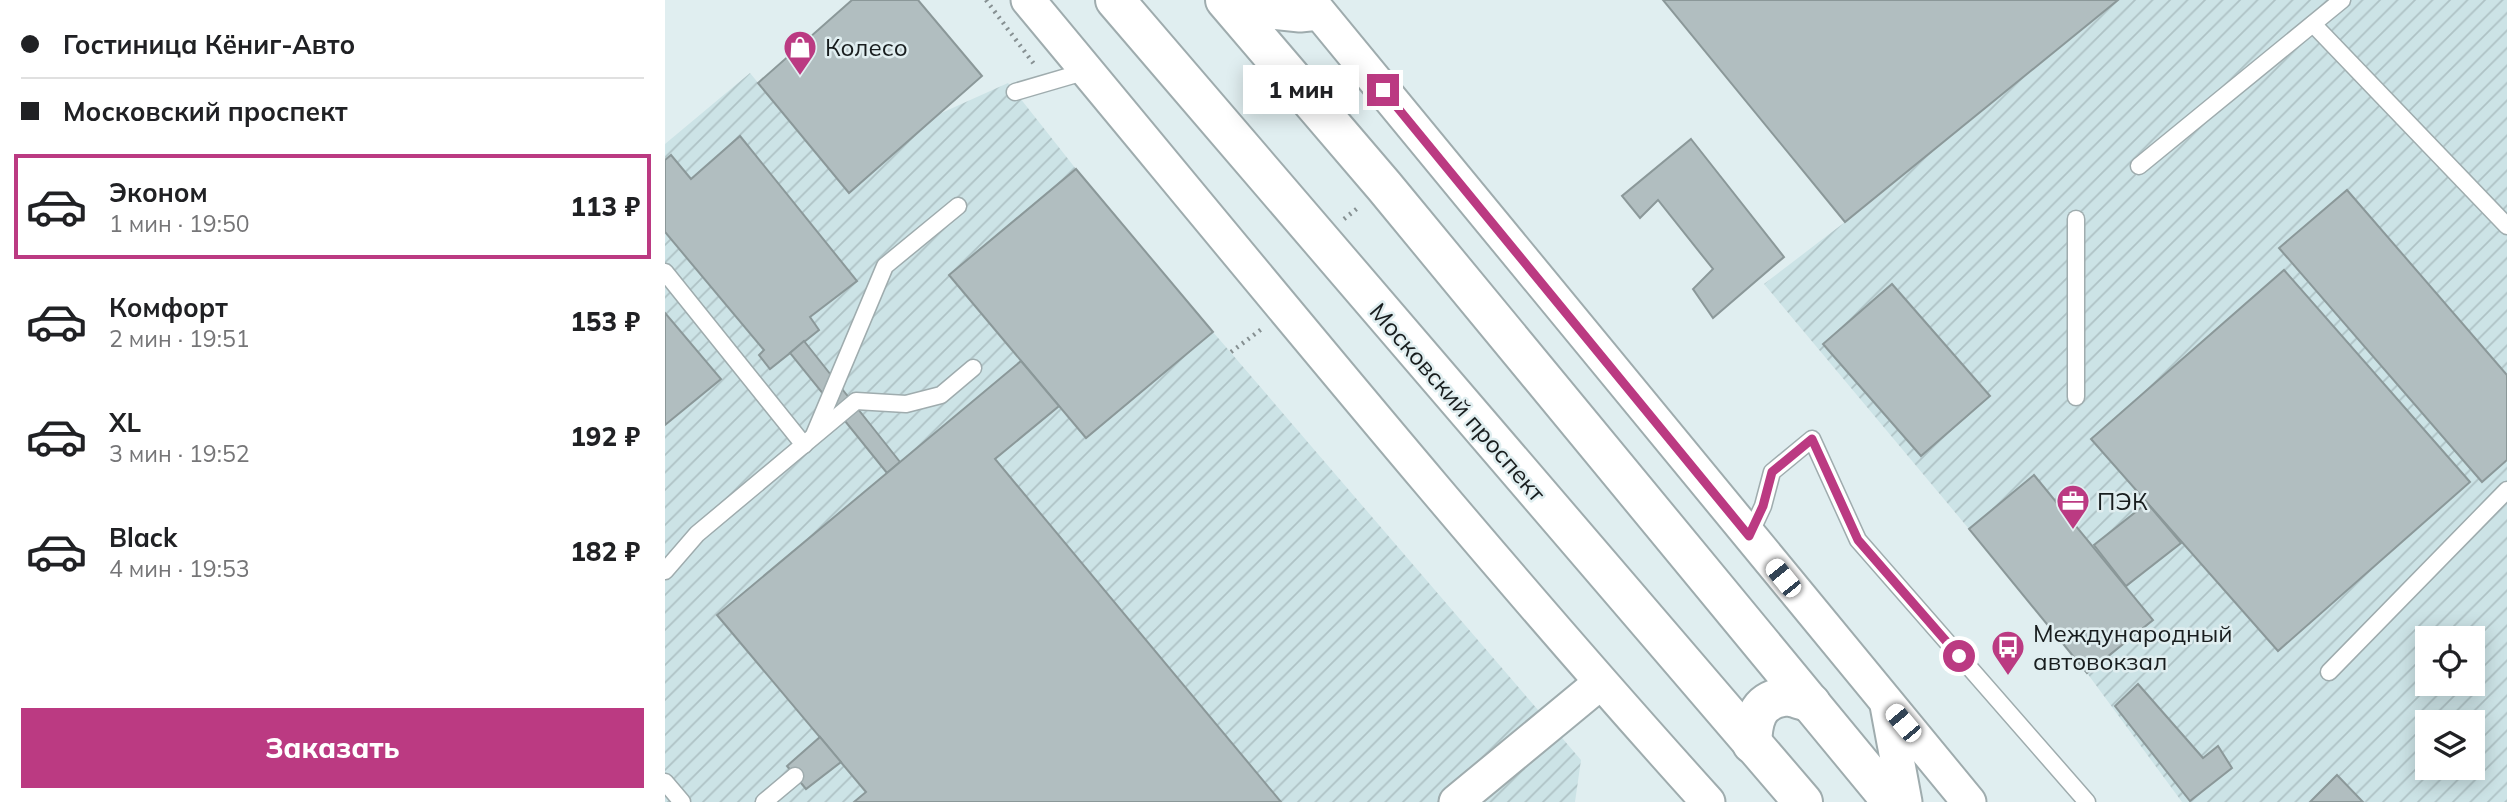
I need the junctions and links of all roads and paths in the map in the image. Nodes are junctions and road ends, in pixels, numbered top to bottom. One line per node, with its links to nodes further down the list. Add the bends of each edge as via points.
1 (986, 0): 9 (path)
2 (1028, 0): 8 (street)
3 (1113, 0): 16 (main road, Московский проспект)
4 (2342, 0): 7 (lane)
5 (1229, 4): 6 (street, via 1300,15); 12 (main road)
6 (1314, 6): 22 (street)
7 (2312, 24): 11 (lane); 15 (lane)
8 (1087, 71): 9 (lane); 25 (street)
9 (1048, 82): 10 (lane)
10 (1015, 92)
11 (2139, 166)
12 (1384, 186): 16 (path); 26 (main road)
13 (958, 206): 20 (lane, via 885,266)
14 (2076, 219): 19 (lane)
15 (2507, 226)
16 (1319, 241): 28 (main road, Московский проспект)
17 (665, 272): 20 (lane)
18 (973, 368): 20 (lane, via 941,395 907,404 856,401)
19 (2076, 397)
20 (809, 441): 23 (lane, via 697,534)
21 (2507, 490): 24 (lane)
22 (1749, 536): 27 (street); 39 (lane, via 1772,472 1812,439 1858,540)
23 (665, 571)
24 (2329, 672)
25 (1601, 683): 33 (street); 34 (street)
26 (1811, 703): 28 (main road, via 1784,696 1764,705 1753,718); 36 (main road)
27 (1886, 703): 37 (street); 38 (street)
28 (1752, 744): 35 (main road, Московский проспект)
29 (795, 776): 32 (lane)
30 (665, 782): 31 (lane)
31 (682, 802)
32 (764, 802)
33 (1456, 802)
34 (1708, 802)
35 (1804, 802)
36 (1892, 802)
37 (1905, 802)
38 (1969, 802)
39 (2087, 802)

